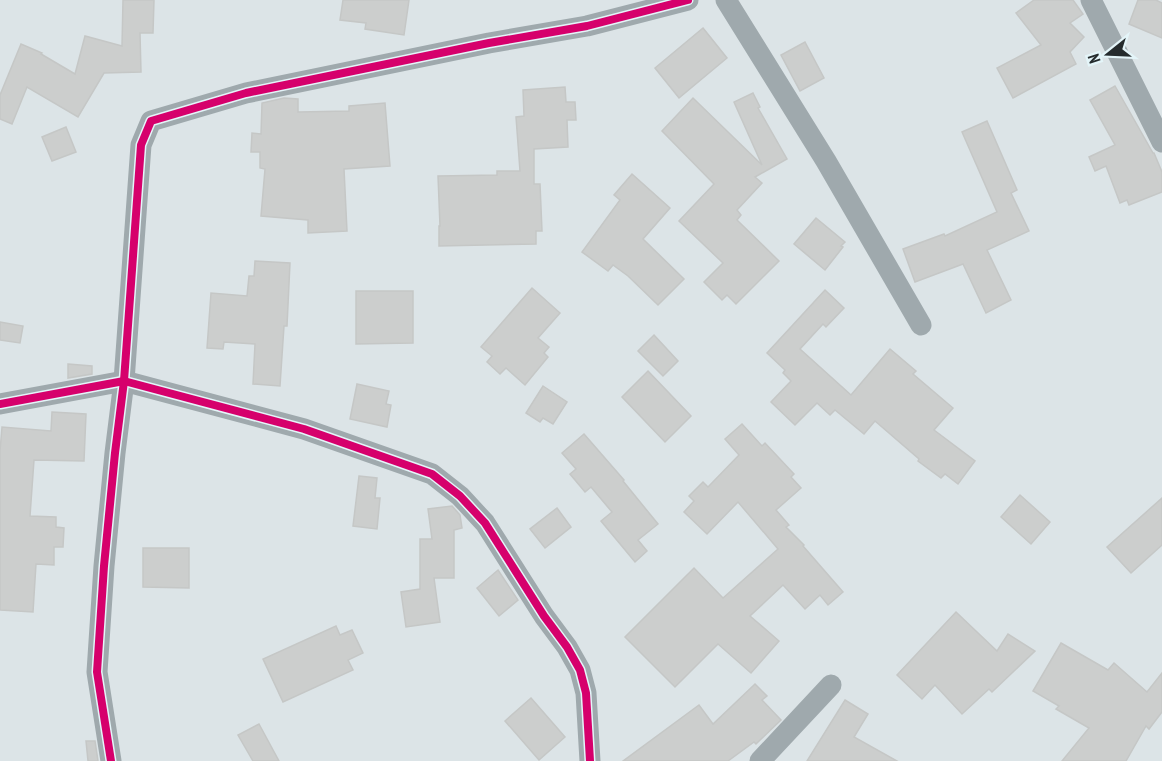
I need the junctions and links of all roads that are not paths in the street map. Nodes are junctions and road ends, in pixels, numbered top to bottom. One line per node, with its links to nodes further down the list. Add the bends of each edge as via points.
1 (688, 0): 6 (street, via 587,26 246,93 151,121 141,145)
2 (726, 0): 5 (street)
3 (1091, 0): 4 (street)
4 (1162, 142)
5 (921, 325)
6 (124, 381): 7 (street); 9 (street, via 97,672); 10 (street, via 304,429 432,474 460,496 485,523 579,670 586,693)
7 (0, 404)
8 (831, 684): 11 (street)
9 (111, 761)
10 (590, 761)
11 (760, 761)

